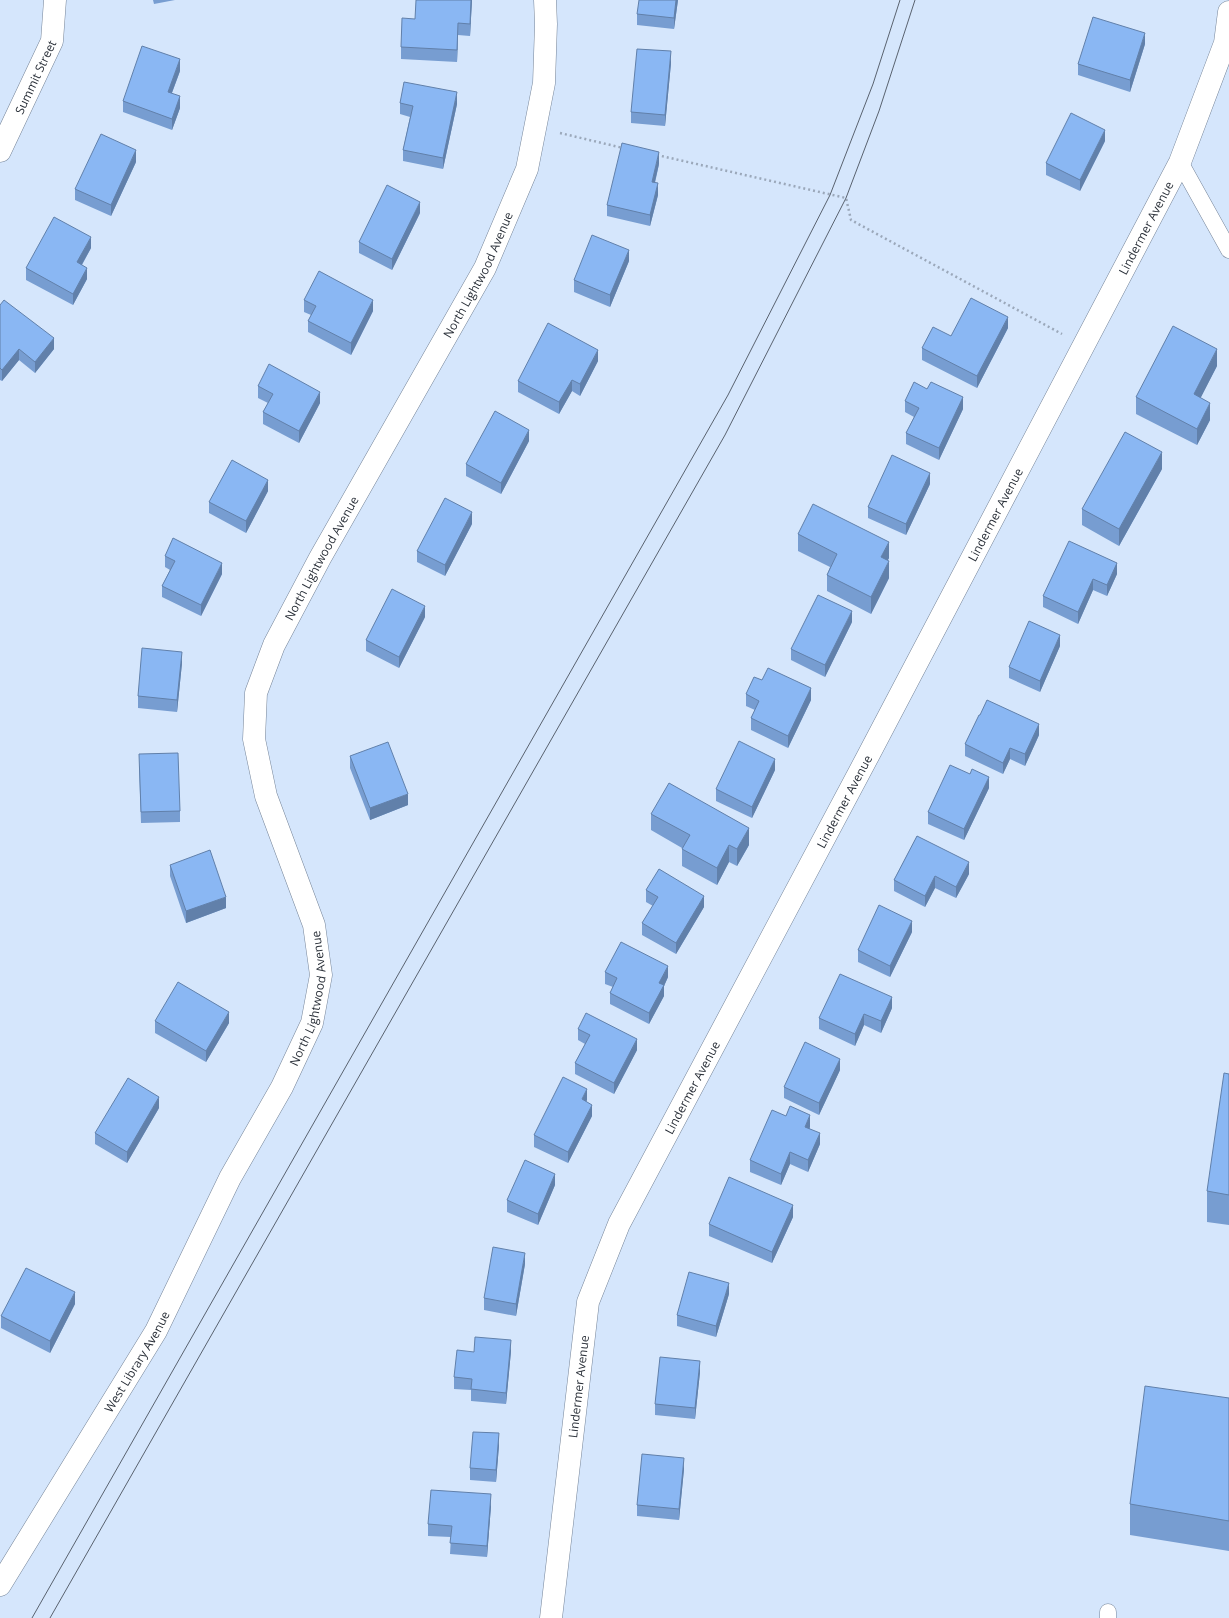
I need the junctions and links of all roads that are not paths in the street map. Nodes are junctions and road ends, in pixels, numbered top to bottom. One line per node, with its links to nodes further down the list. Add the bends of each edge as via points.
1 (55, 0): 4 (street, Summit Street, via 52,41)
2 (545, 0): 7 (street, North Lightwood Avenue, via 544,83 527,169 484,268 274,644 256,693 254,739 266,796 314,925 321,975 312,1023 282,1087)
3 (1229, 12): 5 (street, Lindermer Avenue, via 1225,43)
4 (0, 151)
5 (1180, 162): 6 (lane); 9 (street, Lindermer Avenue, via 619,1224 588,1302)
6 (1229, 250)
7 (258, 1130): 8 (street, West Library Avenue, via 230,1178 156,1331)
8 (0, 1585)
9 (551, 1618)

